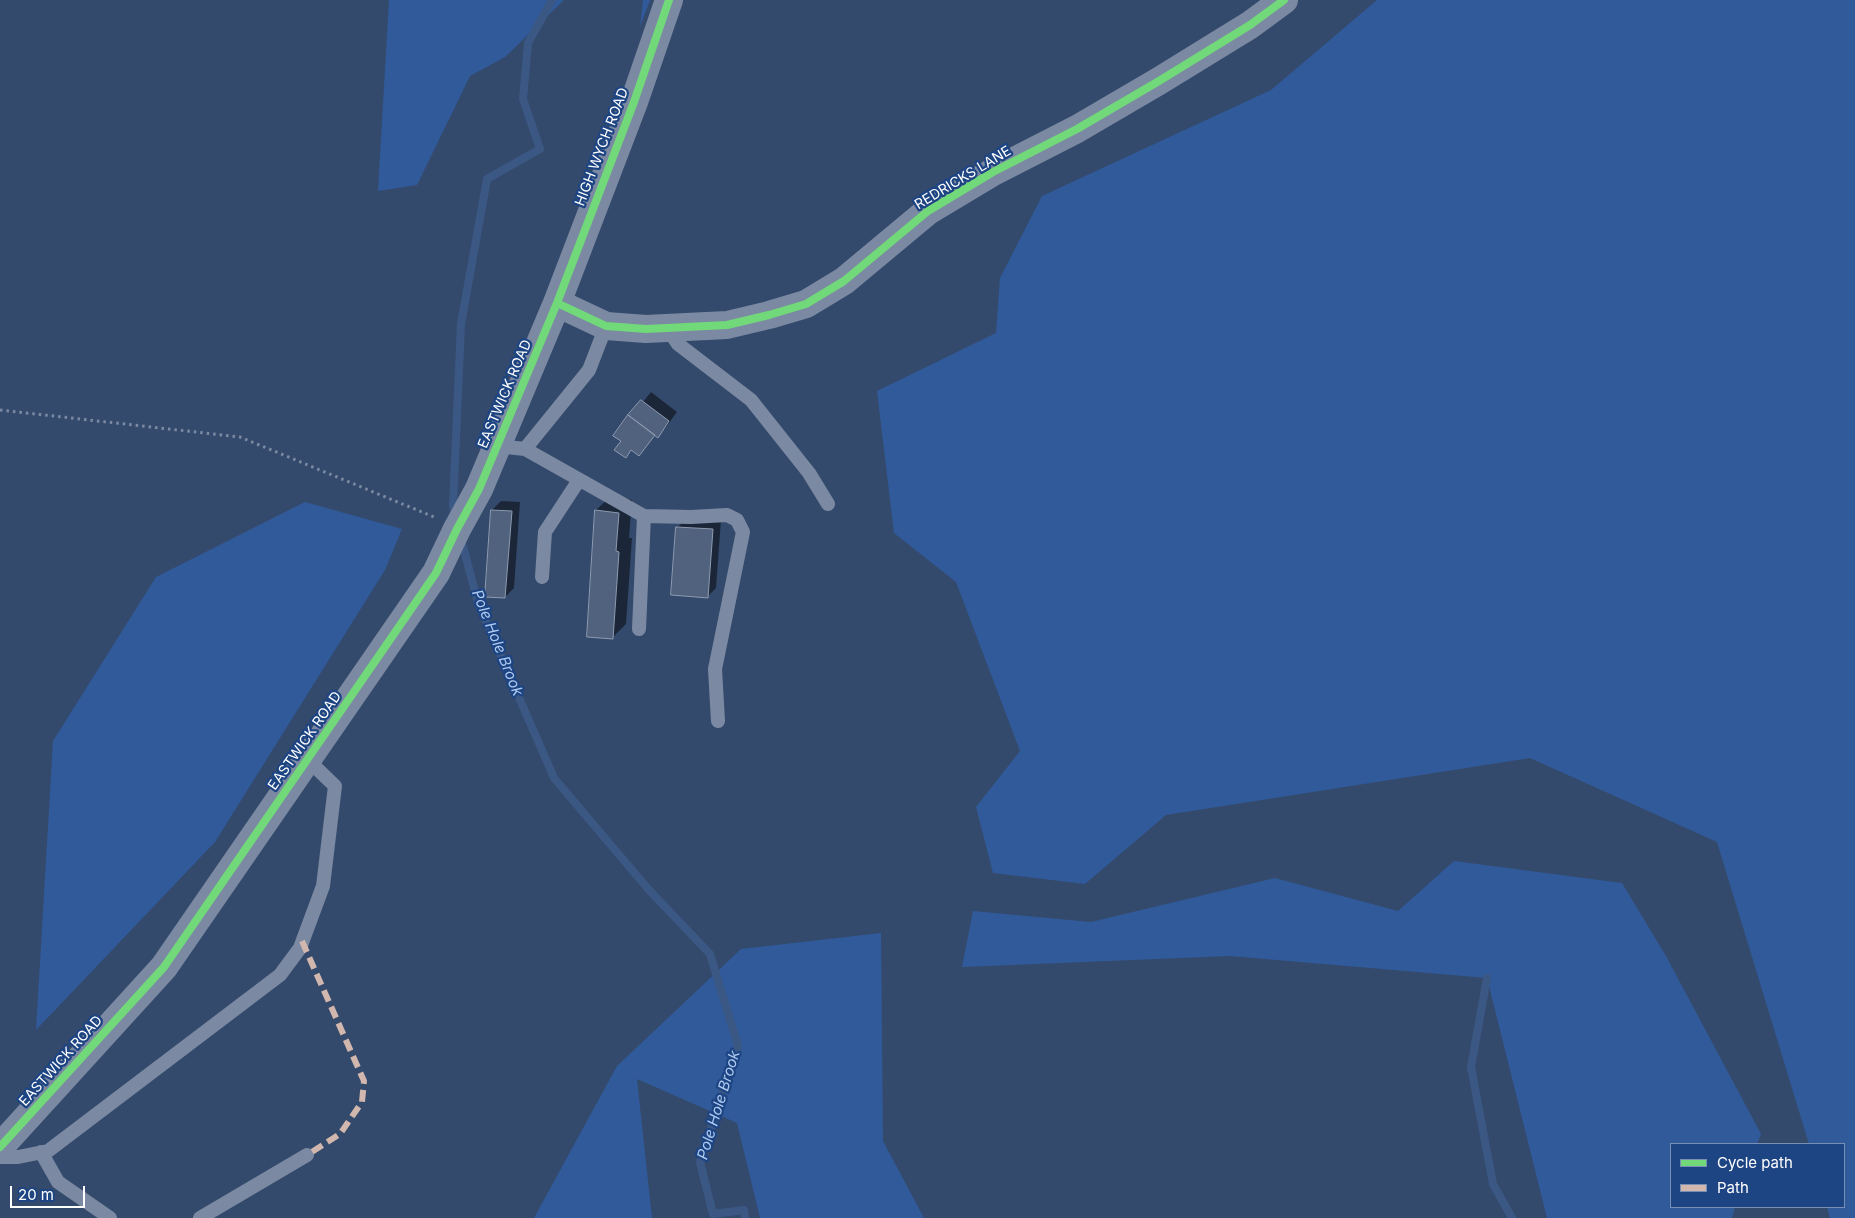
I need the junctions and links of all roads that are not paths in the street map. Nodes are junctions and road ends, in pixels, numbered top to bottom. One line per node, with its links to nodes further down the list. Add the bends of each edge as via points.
1 (669, 0): 3 (street, HIGH WYCH ROAD, via 634,102)
2 (1284, 0): 5 (street, REDRICKS LANE, via 1250,25 1151,86 1077,129 992,172 928,211 844,281 806,304 727,325)
3 (557, 303): 4 (street, REDRICKS LANE); 6 (street, EASTWICK ROAD)
4 (606, 326): 5 (street, REDRICKS LANE); 7 (lane, via 589,370)
5 (667, 328): 9 (lane, via 678,344 751,400 809,473)
6 (497, 446): 7 (lane); 14 (street, EASTWICK ROAD, via 436,573)
7 (525, 449): 8 (lane)
8 (579, 480): 10 (lane); 11 (lane, via 545,532)
9 (828, 504)
10 (644, 516): 12 (lane); 13 (lane, via 727,515 737,520 743,532 715,669)
11 (542, 577)
12 (639, 629)
13 (718, 720)
14 (308, 759): 15 (street, EASTWICK ROAD, via 164,967); 16 (lane, via 335,786 322,886 300,948 280,975 48,1151)
15 (0, 1147)
16 (41, 1152): 18 (lane); 19 (lane, via 58,1182)
17 (308, 1155): 20 (lane)
18 (0, 1157)
19 (110, 1218)
20 (200, 1218)

